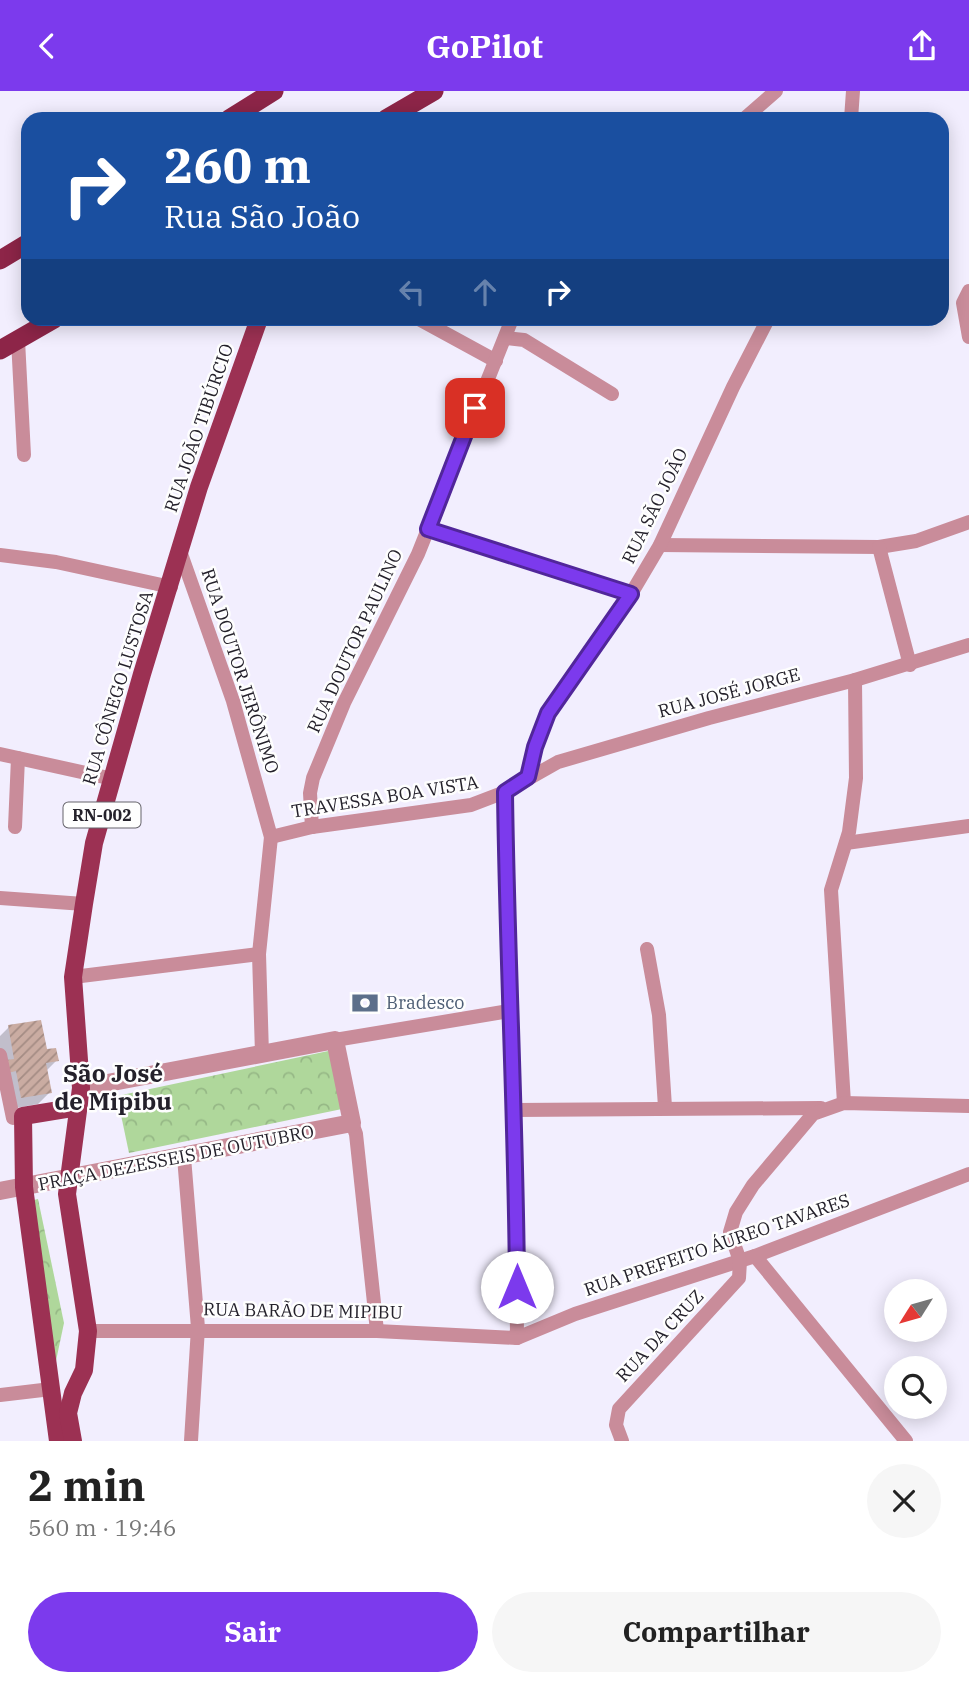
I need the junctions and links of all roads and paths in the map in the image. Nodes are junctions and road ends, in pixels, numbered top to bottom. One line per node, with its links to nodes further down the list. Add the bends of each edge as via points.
1 (274, 91): 5 (highway)
2 (434, 91): 6 (highway)
3 (776, 91): 7 (street)
4 (853, 91): 8 (street)
5 (240, 112)
6 (398, 112)
7 (752, 112)
8 (852, 112)
9 (21, 247): 10 (highway)
10 (0, 260)
11 (969, 291): 17 (street, via 963,303)
12 (41, 326): 19 (highway)
13 (256, 326): 28 (main road, RUA JOÃO TIBÚRCIO / RN-002)
14 (432, 326): 21 (street)
15 (509, 326): 18 (street, RUA DOUTOR PAULINO)
16 (764, 326): 26 (street, RUA SÃO JOÃO)
17 (969, 337)
18 (505, 338): 21 (street, RUA DOUTOR PAULINO); 22 (street, via 524,339)
19 (18, 339): 20 (highway); 23 (street)
20 (0, 350)
21 (496, 361): 25 (street, RUA DOUTOR PAULINO)
22 (612, 394)
23 (24, 455)
24 (969, 523): 27 (street, via 916,541)
25 (428, 529): 31 (street); 42 (street, RUA DOUTOR PAULINO, via 313,778)
26 (660, 545): 27 (street); 31 (street, RUA SÃO JOÃO)
27 (879, 547): 33 (street)
28 (180, 551): 30 (main road, RUA CÔNEGO LUSTOSA / RN-002); 43 (street, RUA DOUTOR JERÔNIMO, via 233,701)
29 (0, 555): 30 (street)
30 (170, 587): 38 (main road, RUA CÔNEGO LUSTOSA / RN-002)
31 (631, 594): 37 (street, RUA SÃO JOÃO, via 548,713)
32 (969, 645): 33 (street, RUA JOSÉ JORGE)
33 (910, 665): 34 (street, RUA JOSÉ JORGE)
34 (855, 680): 37 (street, RUA JOSÉ JORGE, via 603,748); 44 (street, via 857,765)
35 (0, 754): 36 (street)
36 (18, 758): 38 (street); 41 (street)
37 (528, 777): 39 (street, RUA JOSÉ JORGE)
38 (113, 779): 46 (main road, RUA CÔNEGO LUSTOSA / RN-002, via 94,843)
39 (505, 792): 42 (street, TRAVESSA BOA VISTA, via 471,805); 50 (street)
40 (969, 826): 44 (street)
41 (15, 827)
42 (312, 827): 43 (street, TRAVESSA BOA VISTA)
43 (271, 837): 48 (street, RUA DOUTOR JERÔNIMO)
44 (846, 843): 55 (street, via 831,903)
45 (0, 898): 46 (street)
46 (83, 904): 49 (main road, RUA CÔNEGO LUSTOSA / RN-002)
47 (647, 949): 58 (street, via 659,1015)
48 (259, 954): 49 (street); 52 (street, RUA DOUTOR JERÔNIMO)
49 (74, 977): 54 (main road, RUA CÔNEGO LUSTOSA / RN-002)
50 (509, 1011): 51 (street); 60 (street)
51 (335, 1040): 52 (street); 62 (street)
52 (262, 1054): 54 (street)
53 (0, 1055): 61 (street)
54 (81, 1088): 57 (main road, RN-002)
55 (844, 1103): 56 (street); 59 (street)
56 (969, 1106)
57 (78, 1107): 61 (main road); 65 (main road, RN-002)
58 (665, 1107): 59 (street); 60 (street)
59 (826, 1108): 69 (street, via 808,1118 742,1202 730,1232)
60 (515, 1110): 73 (street)
61 (12, 1118): 66 (main road)
62 (352, 1123): 63 (street, PRAÇA DEZESSEIS DE OUTUBRO); 72 (street, via 371,1250)
63 (184, 1157): 65 (street, PRAÇA DEZESSEIS DE OUTUBRO); 70 (street)
64 (969, 1174): 68 (street, RUA PREFEITO ÁUREO TAVARES)
65 (68, 1181): 66 (street, PRAÇA DEZESSEIS DE OUTUBRO); 71 (main road, RN-002, via 70,1223)
66 (24, 1187): 67 (street, PRAÇA DEZESSEIS DE OUTUBRO); 74 (main road)
67 (0, 1191)
68 (755, 1256): 69 (street, RUA PREFEITO ÁUREO TAVARES); 80 (street)
69 (740, 1261): 73 (street, RUA PREFEITO ÁUREO TAVARES, via 575,1314); 79 (street, RUA DA CRUZ, via 733,1287 619,1409 616,1425)
70 (198, 1328): 71 (street, RUA BARÃO DE MIPIBU); 72 (street, RUA BARÃO DE MIPIBU); 78 (street)
71 (88, 1331): 77 (main road, RN-002, via 84,1370 68,1413)
72 (377, 1331): 73 (street, RUA BARÃO DE MIPIBU)
73 (517, 1338)
74 (51, 1389): 75 (street); 76 (main road)
75 (0, 1395)
76 (58, 1441)
77 (73, 1441)
78 (191, 1441)
79 (622, 1441)
80 (906, 1441)

